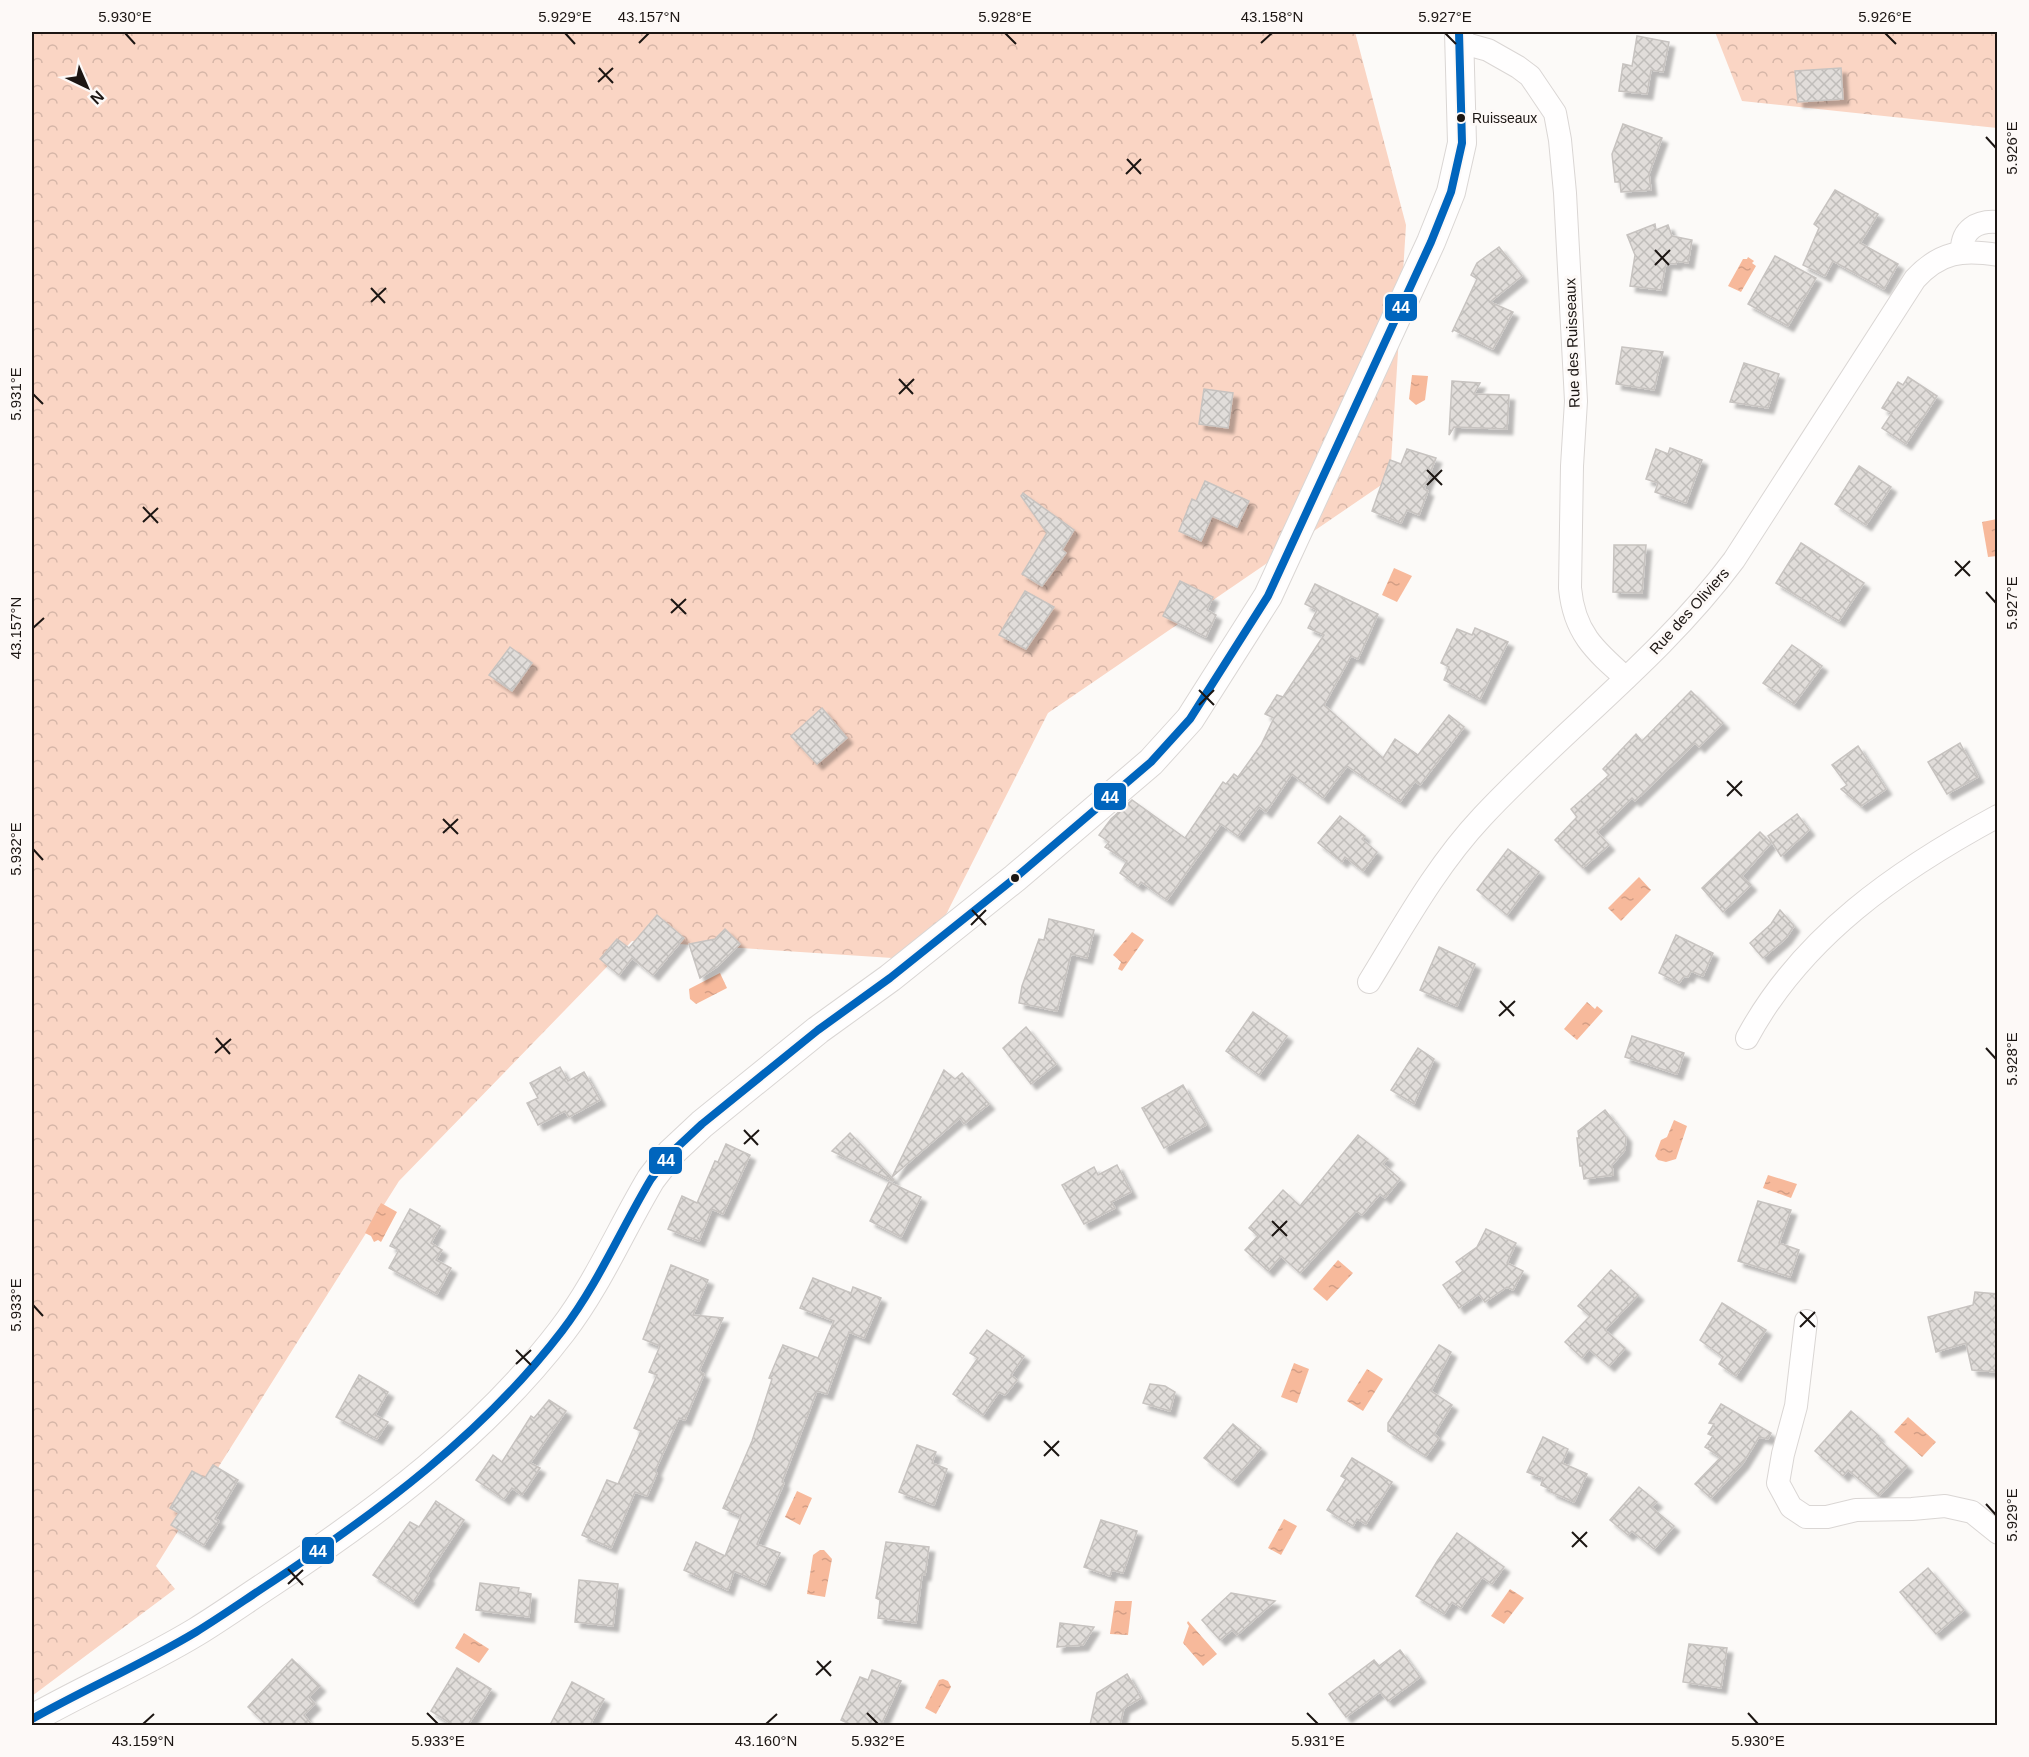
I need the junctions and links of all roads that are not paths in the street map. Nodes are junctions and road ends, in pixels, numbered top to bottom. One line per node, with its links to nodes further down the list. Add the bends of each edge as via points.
1 (1459, 37): 5 (street, Rue des Ruisseaux, via 1530,76 1555,113 1565,193 1576,401 1572,607 1588,642); 11 (street, via 1462,143 1456,176 1431,242 1268,596 1191,719 1151,762 1014,878 685,1138 651,1179 595,1280 562,1330 534,1365 436,1461 371,1514 237,1606 178,1642)
2 (1998, 222): 3 (street, via 1981,222 1970,229)
3 (1962, 252): 4 (street, Rue des Oliviers); 5 (street, Rue des Oliviers, via 1938,260 1915,279 1734,560 1709,594)
4 (1998, 255)
5 (1626, 678): 7 (street, Rue des Oliviers, via 1466,835 1427,888)
6 (1998, 816): 8 (street, via 1920,860 1860,905 1783,983)
7 (1369, 982)
8 (1747, 1038)
9 (1806, 1321): 10 (street, via 1796,1406 1778,1483 1791,1507 1806,1517 1827,1517 1856,1510 1945,1506 1972,1512)
10 (1998, 1533)
11 (32, 1719)

